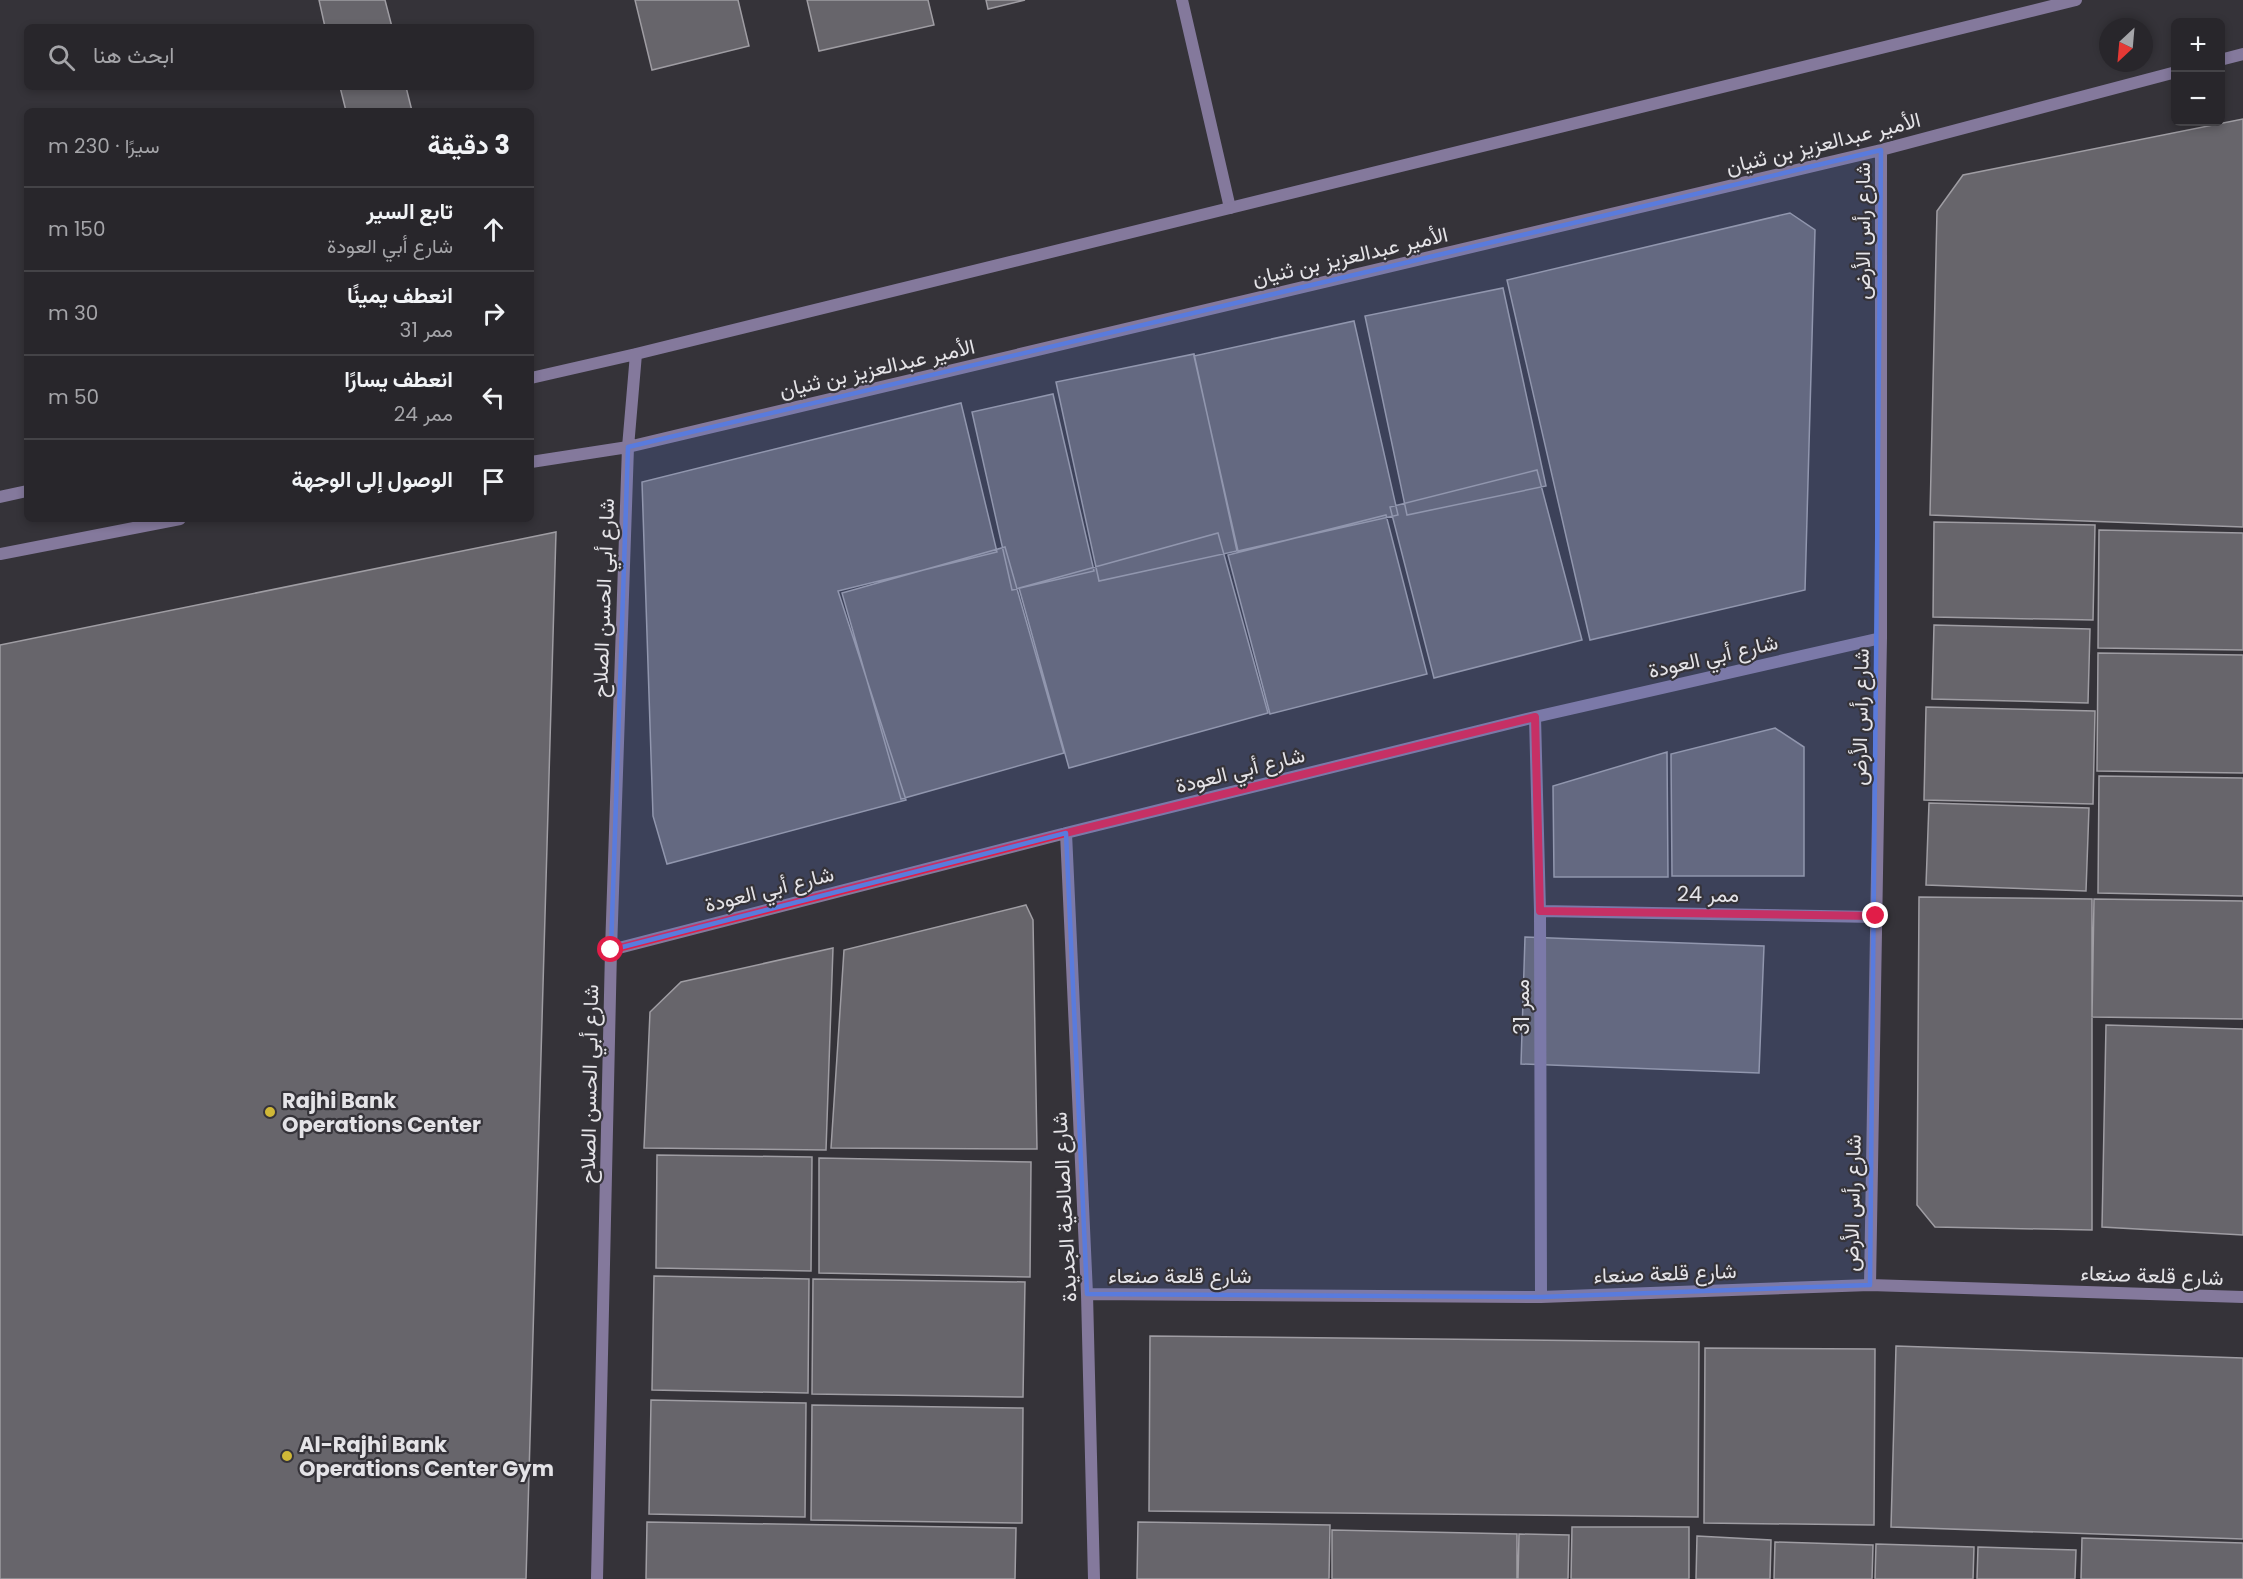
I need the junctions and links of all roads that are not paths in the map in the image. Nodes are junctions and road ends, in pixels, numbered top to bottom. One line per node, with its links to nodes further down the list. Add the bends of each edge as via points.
1 (1182, 0): 7 (street)
2 (2076, 0): 7 (street)
3 (2243, 54): 4 (street)
4 (2225, 59)
5 (2171, 73): 6 (street, الأمير عبدالعزيز بن ثنيان)
6 (1881, 150): 10 (street, الأمير عبدالعزيز بن ثنيان); 16 (street, شارع رأس الأرض)
7 (1230, 208): 8 (street)
8 (636, 354): 9 (street); 10 (street, شارع أبي الحسن الصلاح)
9 (534, 377)
10 (628, 447): 11 (street, الأمير عبدالعزيز بن ثنيان); 21 (street, شارع أبي الحسن الصلاح)
11 (534, 462)
12 (24, 492): 13 (street)
13 (0, 497)
14 (165, 522): 15 (street)
15 (0, 554)
16 (1881, 638): 17 (street, شارع أبي العودة); 20 (street, شارع رأس الأرض)
17 (1535, 717): 18 (street, شارع أبي العودة); 19 (street, ممر 31)
18 (1066, 833): 21 (street, شارع أبي العودة); 23 (street, شارع الصالحية الجديدة)
19 (1540, 911): 20 (street, ممر 24); 24 (street, ممر 31)
20 (1876, 916): 22 (street, شارع رأس الأرض)
21 (611, 950): 26 (street, شارع أبي الحسن الصلاح)
22 (1870, 1284): 24 (street, شارع قلعة صنعاء); 25 (street, شارع قلعة صنعاء)
23 (1087, 1294): 24 (street, شارع قلعة صنعاء); 27 (street, شارع الصالحية الجديدة)
24 (1541, 1297)
25 (2243, 1297)
26 (597, 1579)
27 (1094, 1579)

